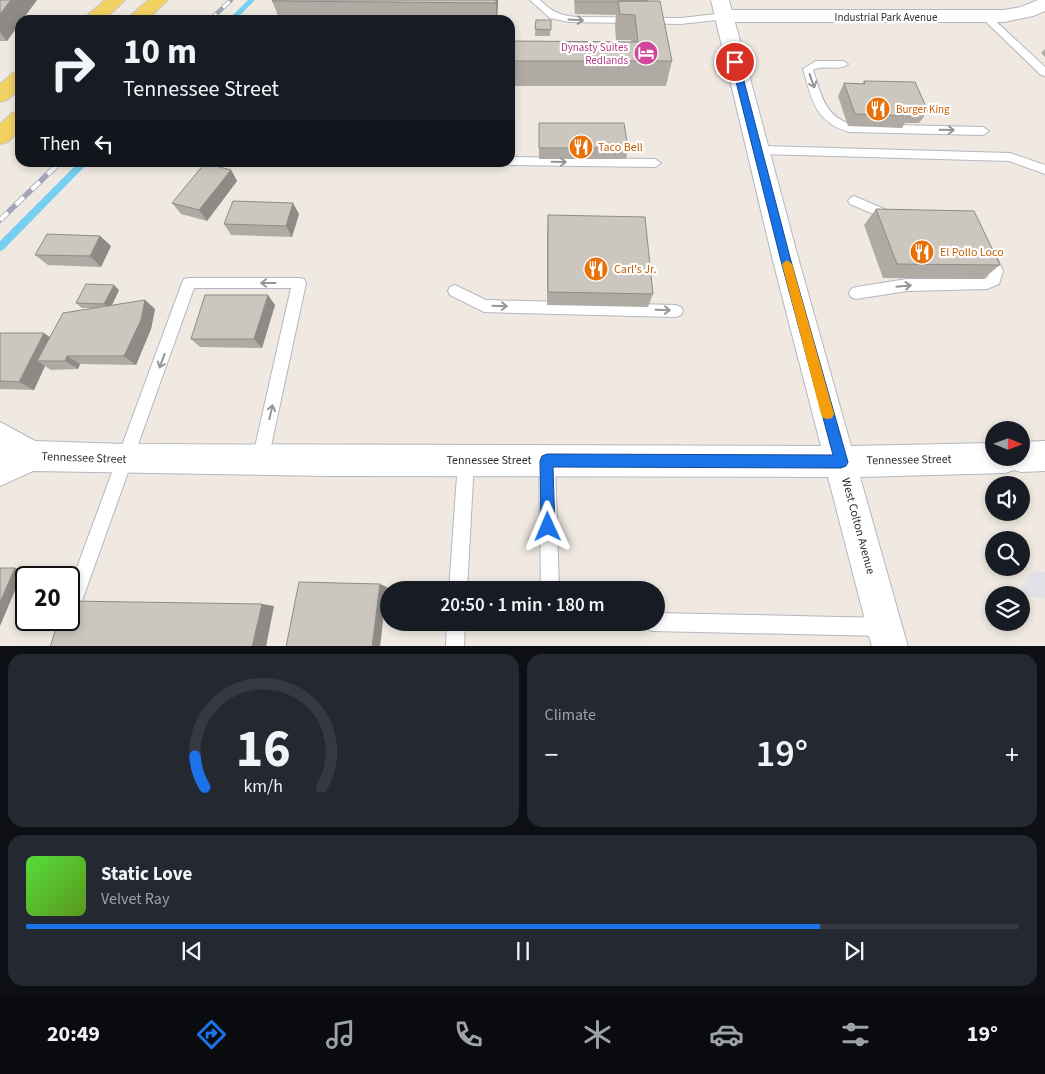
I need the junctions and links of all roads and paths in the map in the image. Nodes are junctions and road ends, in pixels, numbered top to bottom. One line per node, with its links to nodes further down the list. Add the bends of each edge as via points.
1 (116, 0): 6 (main road)
2 (159, 0): 7 (main road)
3 (535, 0): 5 (lane, one-way to 5, via 549,14 560,19 577,20 681,21)
4 (1045, 4): 8 (main road, Industrial Park Avenue, via 1026,12)
5 (723, 8): 8 (main road, Industrial Park Avenue); 16 (main road, West Colton Avenue)
6 (98, 15)
7 (142, 15)
8 (986, 17): 10 (lane)
9 (842, 64): 14 (lane, one-way to 14, via 816,64 808,70 822,111 830,121 849,128)
10 (1045, 73)
11 (15, 82): 12 (main road)
12 (0, 95)
13 (15, 122): 15 (main road)
14 (983, 131)
15 (0, 136)
16 (758, 150): 19 (lane, via 1010,157); 35 (main road, West Colton Avenue)
17 (515, 161): 18 (lane, one-way to 18)
18 (655, 163)
19 (1045, 170)
20 (854, 201): 21 (lane, via 896,219)
21 (905, 219)
22 (984, 245): 24 (lane, one-way to 22, via 908,285 987,284 994,280 996,271)
23 (455, 291): 25 (lane, one-way to 25, via 484,306)
24 (856, 293)
25 (676, 311)
26 (0, 437): 27 (main road, Tennessee Street)
27 (32, 456): 31 (main road, Tennessee Street); 36 (main road, Tennessee Street)
28 (1045, 456): 29 (main road)
29 (1030, 457)
30 (985, 458): 35 (main road, Tennessee Street)
31 (125, 459): 32 (main road, Tennessee Street); 32 (lane, one-way to 31, via 299,283 189,283); 39 (lane)
32 (260, 460): 33 (main road, Tennessee Street)
33 (466, 461): 34 (main road, Tennessee Street); 37 (lane)
34 (547, 461): 35 (main road, Tennessee Street); 38 (lane)
35 (841, 462): 42 (main road, West Colton Avenue)
36 (0, 470)
37 (459, 581)
38 (550, 581)
39 (80, 582)
40 (665, 623): 42 (lane)
41 (456, 631): 43 (lane)
42 (888, 637)
43 (455, 646)

